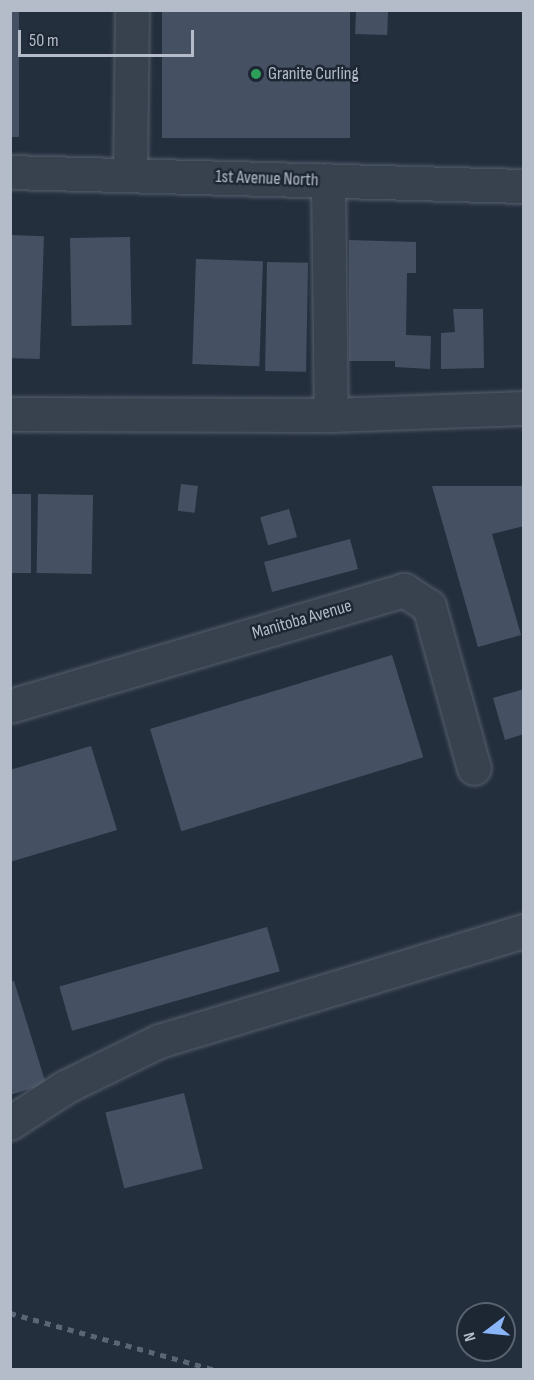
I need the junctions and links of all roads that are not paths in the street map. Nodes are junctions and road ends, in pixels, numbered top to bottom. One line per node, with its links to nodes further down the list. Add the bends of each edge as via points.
1 (132, 10): 3 (street)
2 (10, 172): 3 (street, 1st Avenue North)
3 (130, 175): 4 (street, 1st Avenue North)
4 (328, 180): 5 (street, 1st Avenue North); 8 (street)
5 (524, 186)
6 (524, 408): 8 (street)
7 (10, 414): 8 (street)
8 (331, 415)
9 (10, 706): 10 (street, Manitoba Avenue, via 404,590 429,606)
10 (474, 768)
11 (523, 931): 12 (street, via 159,1041 65,1087)
12 (10, 1123)

